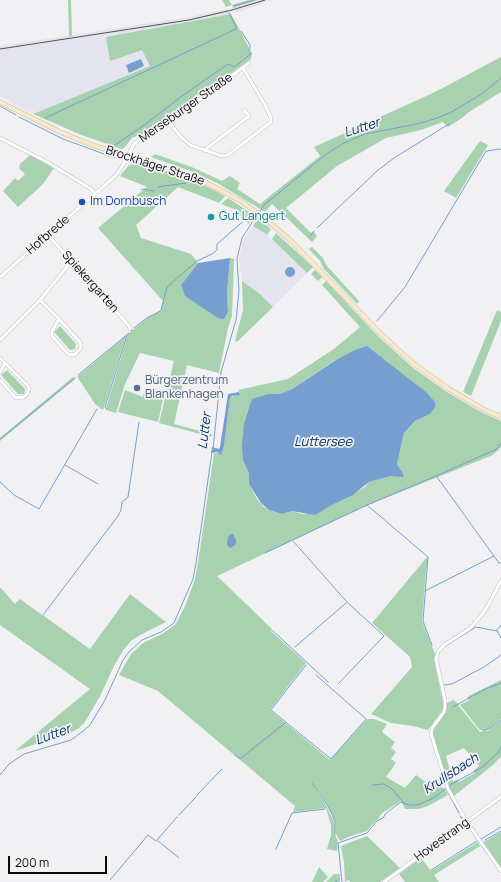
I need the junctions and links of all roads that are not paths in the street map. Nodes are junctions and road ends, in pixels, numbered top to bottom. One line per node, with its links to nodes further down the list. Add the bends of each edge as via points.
1 (249, 63): 2 (street, Merseburger Straße)
2 (243, 68): 5 (street, Merseburger Straße); 7 (street, via 265,106 271,122 228,155)
3 (0, 102): 8 (main road, Brockhäger Straße, via 60,132)
4 (244, 110): 7 (street, via 249,116)
5 (169, 122): 7 (street, via 184,141); 8 (street, Merseburger Straße, via 140,139)
6 (0, 138): 9 (street, via 47,162)
7 (204, 151)
8 (127, 156): 9 (street, Hofbrede, via 118,172); 21 (main road, Brockhäger Straße, via 203,181 252,208 289,239 381,334 414,364 449,389)
9 (95, 194): 10 (street, Hofbrede)
10 (48, 235): 11 (street, Spiekergarten); 12 (street, Hofbrede)
11 (71, 262): 13 (street); 15 (street, Spiekergarten)
12 (0, 277)
13 (40, 300): 14 (street); 16 (street)
14 (59, 319): 14 (street, via 52,336 68,354 74,355 80,349 80,342)
15 (130, 329)
16 (0, 340)
17 (0, 358): 18 (street)
18 (5, 364): 19 (street); 20 (street, via 28,386 27,394 16,398)
19 (0, 372)
20 (0, 380)
21 (501, 417)
22 (501, 581): 24 (street, via 476,623 444,645 436,659 446,707 431,733 448,787)
23 (501, 797): 24 (street, Hovestrang)
24 (466, 822): 25 (street); 26 (street, Hovestrang)
25 (501, 871)
26 (384, 882)

